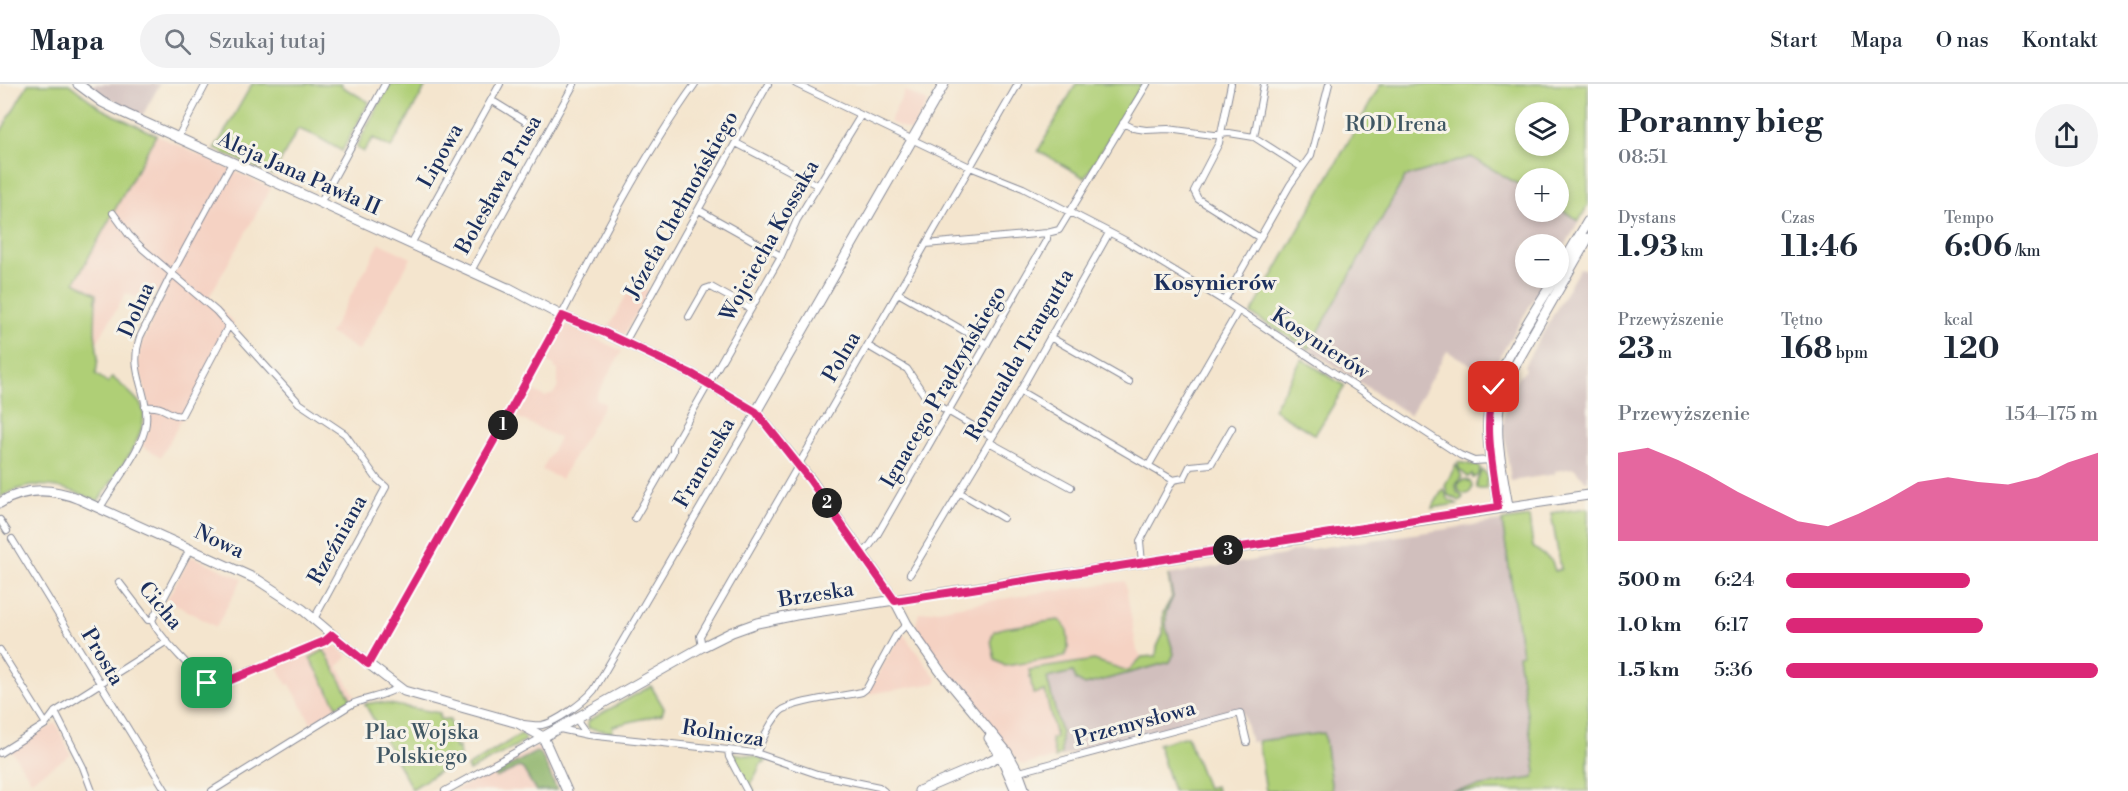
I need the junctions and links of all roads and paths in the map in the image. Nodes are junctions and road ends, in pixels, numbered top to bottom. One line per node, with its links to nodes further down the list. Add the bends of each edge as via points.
1 (78, 84): 21 (street, Aleja Jana Pawła II, via 111,107)
2 (206, 84): 21 (street)
3 (385, 84): 28 (street)
4 (500, 84): 15 (street, Lipowa)
5 (574, 84): 42 (street, Bolesława Prusa)
6 (694, 84): 50 (street, via 659,136)
7 (768, 84): 23 (street, Józefa Chełmońskiego)
8 (796, 84): 16 (street, Kosynierów)
9 (943, 84): 22 (street, Francuska)
10 (1018, 84): 25 (street, Polna)
11 (1147, 84): 18 (street)
12 (1231, 84): 19 (street)
13 (1264, 84): 20 (street)
14 (1329, 84): 26 (street, via 1313,150)
15 (491, 100): 17 (street); 37 (street, Lipowa)
16 (861, 115): 22 (street, Kosynierów); 27 (street, Wojciecha Kossaka)
17 (525, 121)
18 (1123, 123): 19 (street, via 1146,130); 30 (street)
19 (1222, 134): 20 (street); 35 (street, via 1196,185 1195,195)
20 (1254, 137): 26 (street)
21 (177, 139): 24 (street, Aleja Jana Pawła II)
22 (913, 139): 25 (street, Kosynierów); 62 (street, Francuska)
23 (736, 142): 27 (street); 29 (street, Józefa Chełmońskiego)
24 (232, 163): 28 (street, Aleja Jana Pawła II); 43 (street, Dolna)
25 (970, 167): 30 (street, Kosynierów); 38 (street, Polna)
26 (1301, 167): 35 (street)
27 (817, 185): 40 (street, Wojciecha Kossaka)
28 (320, 203): 37 (street, Aleja Jana Pawła II)
29 (699, 210): 40 (street); 54 (street, Józefa Chełmońskiego)
30 (1070, 212): 33 (street, via 1059,230); 34 (street, Kosynierów)
31 (113, 213): 43 (street, Rzeźniana, via 129,236)
32 (1588, 221): 39 (street)
33 (1047, 233): 38 (street); 55 (street, Ignacego Prądzyńskiego)
34 (1109, 233): 47 (street, Kosynierów); 53 (street, Romualda Traugutta)
35 (1260, 238): 47 (street)
36 (1588, 238): 41 (street)
37 (411, 244): 42 (street, Aleja Jana Pawła II)
38 (926, 244): 46 (street, Polna)
39 (1569, 253)
40 (781, 256): 48 (street, Wojciecha Kossaka)
41 (1569, 265)
42 (471, 271): 50 (street, Aleja Jana Pawła II)
43 (172, 273): 52 (street, Rzeźniana, via 203,297); 60 (street, Dolna, via 137,348 135,364)
44 (1553, 288): 65 (street, via 1494,387 1488,422)
45 (1553, 288): 73 (street, via 1499,400 1496,425)
46 (898, 293): 55 (street); 56 (street, Polna)
47 (1224, 301): 49 (street, Kosynierów)
48 (751, 309): 51 (street, via 711,287 705,289); 58 (street, Wojciecha Kossaka)
49 (1238, 311): 65 (street, Kosynierów, via 1460,455 1474,461); 67 (street)
50 (563, 313): 54 (street, Aleja Jana Pawła II); 93 (street)
51 (689, 317)
52 (229, 325): 60 (street, via 181,416 158,405); 87 (street, Rzeźniana, via 299,403 345,434 386,487)
53 (1050, 337): 57 (street); 59 (street, Romualda Traugutta)
54 (625, 342): 58 (street, Aleja Jana Pawła II)
55 (987, 344): 61 (street, Ignacego Prądzyńskiego)
56 (868, 346): 61 (street, via 907,369 927,399); 66 (street, Polna)
57 (1129, 381)
58 (710, 383): 62 (street, Aleja Jana Pawła II); 75 (street)
59 (1020, 391): 64 (street, Romualda Traugutta); 67 (street)
60 (145, 407): 74 (street, Dolna, via 142,439)
61 (950, 411): 64 (street); 81 (street, Ignacego Prądzyńskiego, via 876,537)
62 (756, 412): 66 (street, Aleja Jana Pawła II); 98 (street, Francuska, via 594,690 547,723)
63 (1232, 428): 68 (street, via 1211,464 1191,466 1184,478)
64 (991, 440): 69 (street); 70 (street, Romualda Traugutta)
65 (1491, 460): 73 (street)
66 (799, 465): 81 (street, Aleja Jana Pawła II); 91 (street, Polna, via 700,636)
67 (1149, 465): 68 (street)
68 (1173, 480): 82 (street, via 1140,541)
69 (1071, 487)
70 (959, 492): 76 (street); 83 (street, Romualda Traugutta)
71 (1588, 495): 73 (street, Brzeska)
72 (0, 503): 74 (street, Nowa, via 19,494 43,490 61,492)
73 (1503, 506): 82 (street, Brzeska)
74 (100, 508): 80 (street, Nowa)
75 (635, 518)
76 (1003, 518)
77 (0, 520): 78 (street)
78 (7, 531)
79 (12, 538): 94 (street, Prosta)
80 (190, 549): 86 (street); 87 (street, Nowa, via 258,580)
81 (862, 553): 85 (street, Aleja Jana Pawła II)
82 (1142, 563): 85 (street, Brzeska)
83 (910, 574)
84 (119, 582): 86 (street, Cicha, via 148,620)
85 (895, 601): 88 (street, Aleja Jana Pawła II); 91 (street, Brzeska, via 757,623)
86 (152, 620): 90 (street, Cicha)
87 (314, 620): 89 (street, Nowa)
88 (907, 624): 106 (street, via 896,635 867,688 782,710); 107 (street, Aleja Jana Pawła II)
89 (332, 635): 90 (street, Cicha, via 213,686); 93 (street, Nowa)
90 (167, 641): 94 (street)
91 (702, 647): 97 (street, Brzeska)
92 (0, 650): 99 (street)
93 (368, 664): 95 (street, Nowa)
94 (99, 684): 96 (street); 111 (street, Prosta)
95 (399, 687): 98 (street, via 411,694); 112 (street, via 352,705)
96 (55, 712): 99 (street); 110 (street)
97 (578, 718): 100 (street, Brzeska); 101 (street)
98 (518, 723): 102 (street)
99 (46, 724): 105 (street)
100 (560, 729): 101 (street, Rolnicza); 102 (street, Brzeska)
101 (588, 735): 104 (street, Rolnicza)
102 (543, 737): 113 (street, Brzeska); 114 (street)
103 (1247, 742): 109 (street, Przemysłowa, via 1240,713)
104 (728, 750): 106 (street, Rolnicza); 115 (street)
105 (0, 753)
106 (756, 753): 116 (street, Rolnicza)
107 (1004, 754): 108 (street); 109 (street, Aleja Jana Pawła II)
108 (987, 763): 109 (street, via 1002,765); 117 (street)
109 (1012, 772): 118 (street, Aleja Jana Pawła II); 119 (street, Aleja Jana Pawła II)
110 (92, 791)
111 (165, 791)
112 (212, 791)
113 (445, 791)
114 (567, 791)
115 (747, 791)
116 (884, 791)
117 (919, 791)
118 (1016, 791)
119 (1025, 791)

